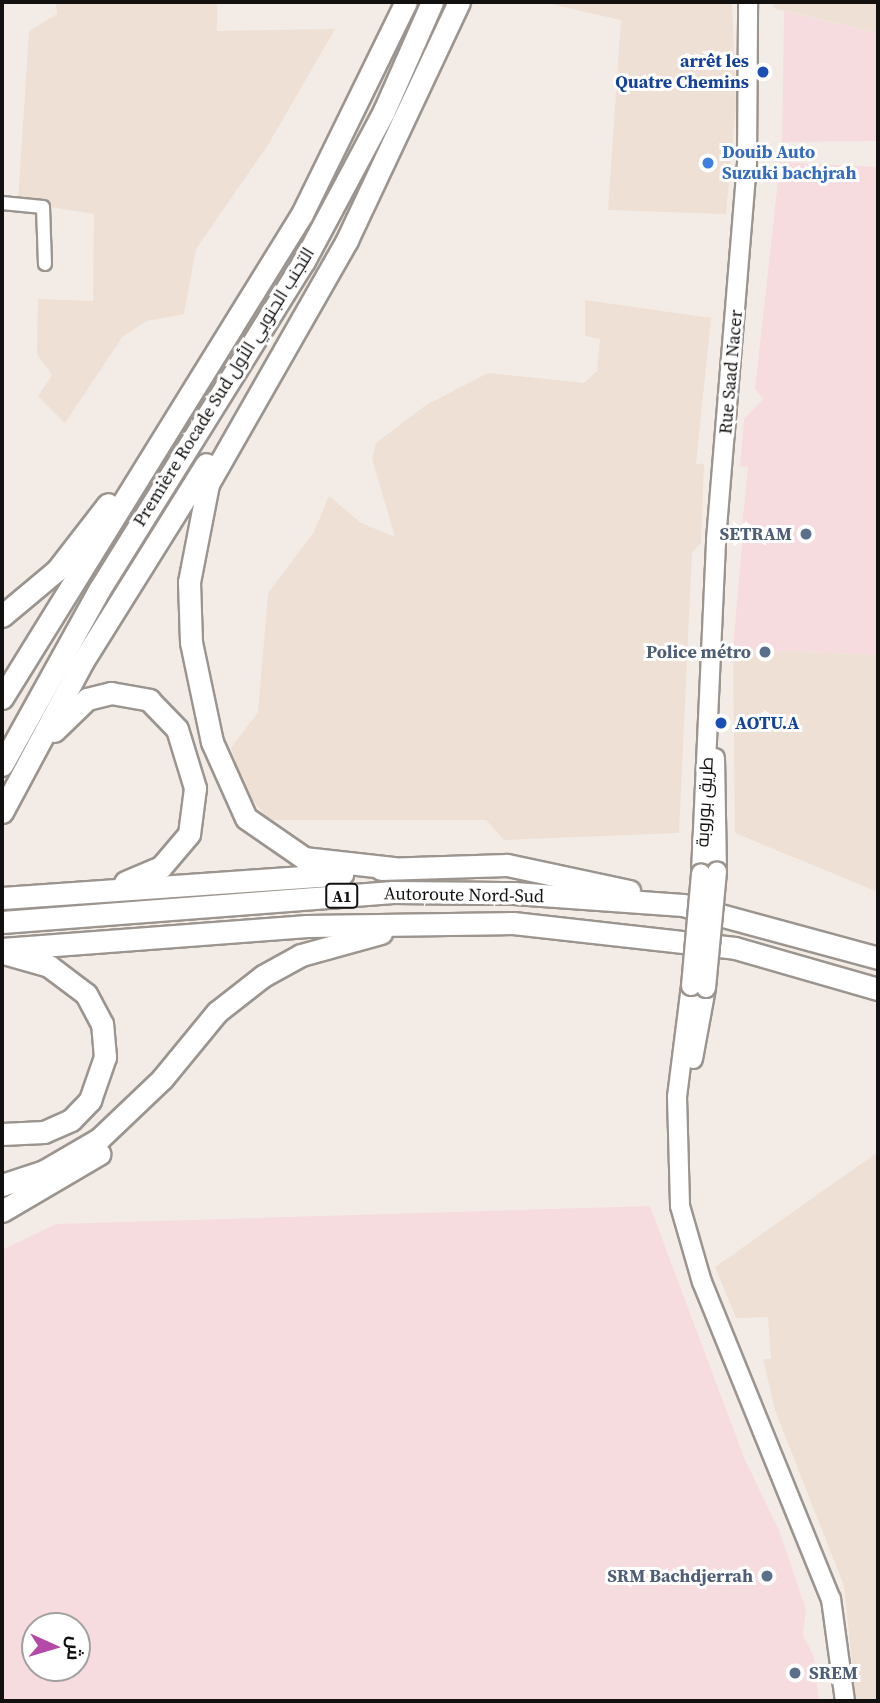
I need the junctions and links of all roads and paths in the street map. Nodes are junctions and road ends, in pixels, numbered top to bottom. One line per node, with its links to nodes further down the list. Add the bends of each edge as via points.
1 (406, 2): 8 (highway, Première Rocade Sud التجنب الجنوبي الأول, via 302,214)
2 (432, 2): 13 (highway, Première Rocade Sud التجنب الجنوبي الأول, via 317,239 93,600)
3 (459, 2): 7 (highway, via 347,240)
4 (748, 2): 11 (main road, Rue Saad Nacer, via 746,176 716,540)
5 (2, 203): 6 (street, via 43,207)
6 (45, 264)
7 (299, 322): 12 (highway, via 108,619); 15 (highway, via 208,484 191,558 191,642 212,742 246,818 278,846 311,860)
8 (176, 422): 9 (highway, via 57,570); 10 (highway, Première Rocade Sud التجنب الجنوبي الأول)
9 (2, 616)
10 (2, 698)
11 (709, 741): 28 (main road, طريق بوروبة, bridge, via 718,780 698,987 677,1127 676,1175 687,1234 831,1599)
12 (31, 760): 14 (highway); 16 (highway, via 87,699 135,695 159,707 177,729 195,788 189,834 161,867 123,883)
13 (2, 765)
14 (2, 812)
15 (393, 868): 16 (highway); 18 (highway, via 507,865)
16 (46, 895): 17 (highway)
17 (2, 898)
18 (683, 905): 19 (highway, Autoroute Nord-Sud / A1, via 393,892); 22 (highway, Autoroute Nord-Sud / A1)
19 (2, 922)
20 (461, 922): 21 (highway, Autoroute Nord-Sud / A1, via 307,926); 23 (highway, Autoroute Nord-Sud / A1, via 565,926 736,948); 24 (highway, via 371,934 284,962 217,1013)
21 (2, 951): 25 (highway, via 72,980 96,1008 106,1041 98,1084 71,1120 44,1132)
22 (878, 958)
23 (878, 989)
24 (162, 1079): 26 (highway, via 84,1150); 27 (highway, via 94,1159)
25 (2, 1134)
26 (2, 1185)
27 (2, 1211)
28 (845, 1701)

